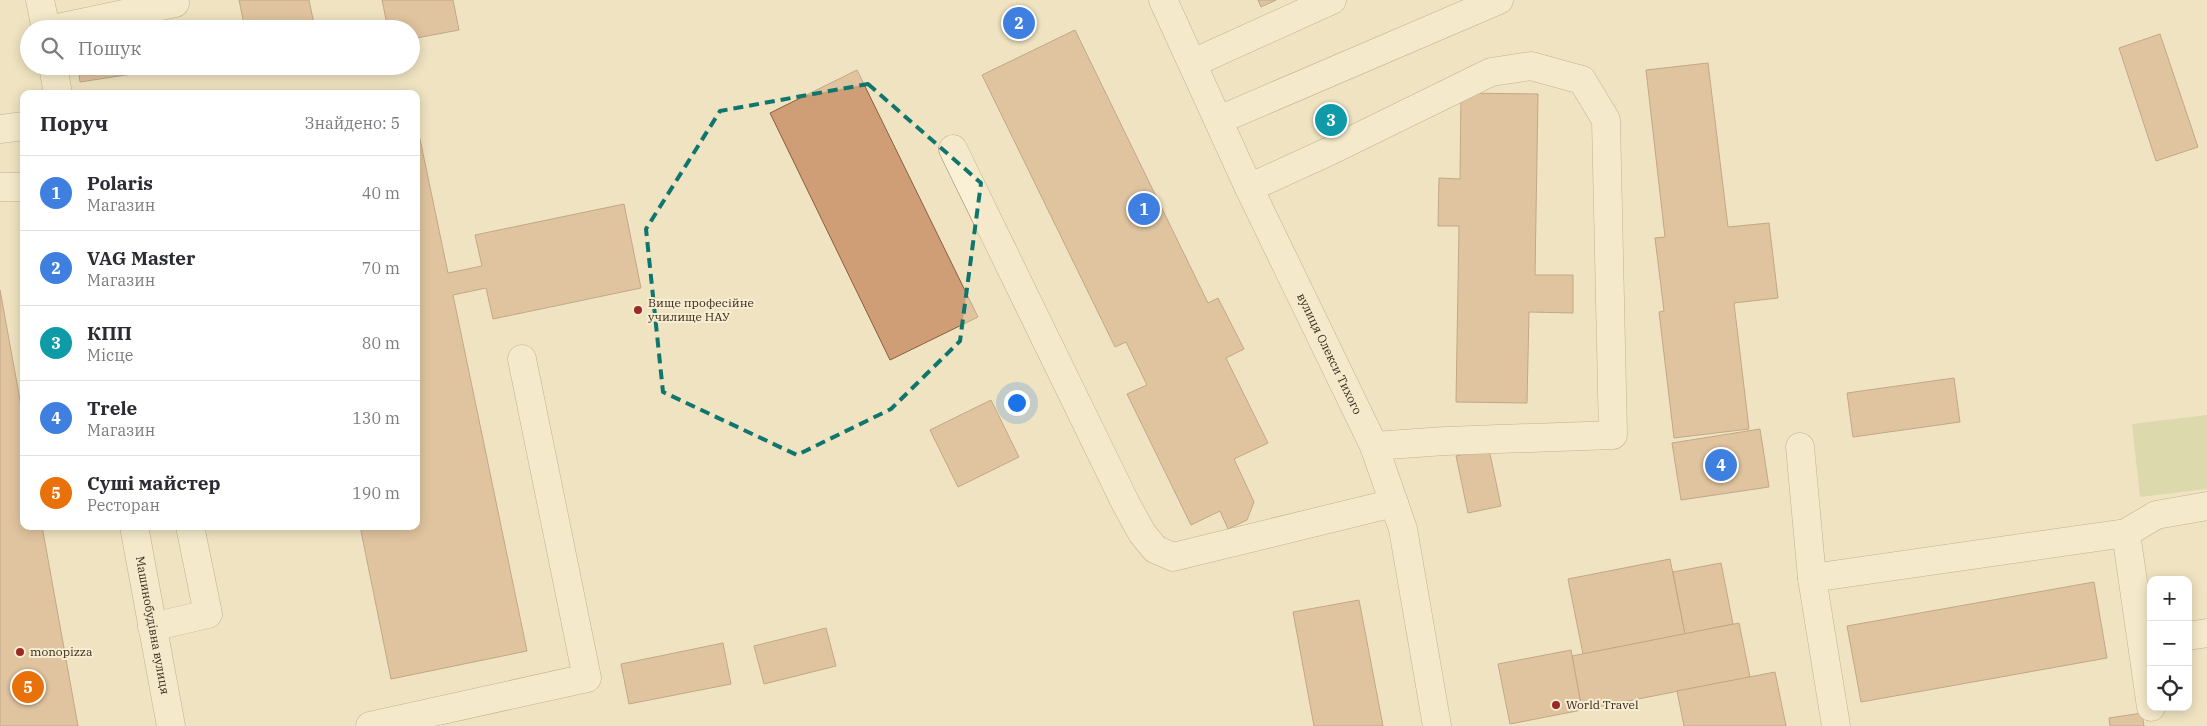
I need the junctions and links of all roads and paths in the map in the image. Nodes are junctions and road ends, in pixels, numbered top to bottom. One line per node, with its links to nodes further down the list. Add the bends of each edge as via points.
1 (40, 0): 6 (street)
2 (174, 0): 7 (street, via 175,3)
3 (1164, 0): 8 (street, вулиця Олекси Тихого)
4 (1332, 0): 8 (street)
5 (1499, 0): 11 (street)
6 (44, 20)
7 (95, 20)
8 (1193, 63): 11 (street, вулиця Олекси Тихого)
9 (55, 75): 10 (street)
10 (57, 90)
11 (1219, 120): 17 (street, вулиця Олекси Тихого)
12 (20, 126): 13 (street)
13 (0, 129)
14 (953, 148): 21 (street, via 1126,504 1154,549 1174,557)
15 (0, 187): 16 (street)
16 (20, 187)
17 (1249, 188): 19 (street, вулиця Олекси Тихого); 19 (street, via 1491,72 1531,66 1582,80 1606,120 1613,435)
18 (522, 359): 33 (street, via 587,678)
19 (1374, 446): 21 (street, вулиця Олекси Тихого)
20 (1800, 447): 26 (street)
21 (1394, 503): 34 (street, вулиця Олекси Тихого, via 1403,529)
22 (2207, 506): 25 (street, via 2156,515)
23 (135, 530): 27 (street, Машинобудівна вулиця)
24 (191, 530): 27 (street, via 208,614)
25 (2126, 533): 26 (street); 30 (street)
26 (1812, 578): 35 (street)
27 (152, 628): 32 (street, Машинобудівна вулиця)
28 (2207, 633): 29 (street)
29 (2192, 635)
30 (2147, 643)
31 (2151, 711): 36 (street)
32 (171, 726)
33 (370, 726)
34 (1438, 726)
35 (1836, 726)
36 (2153, 726)

